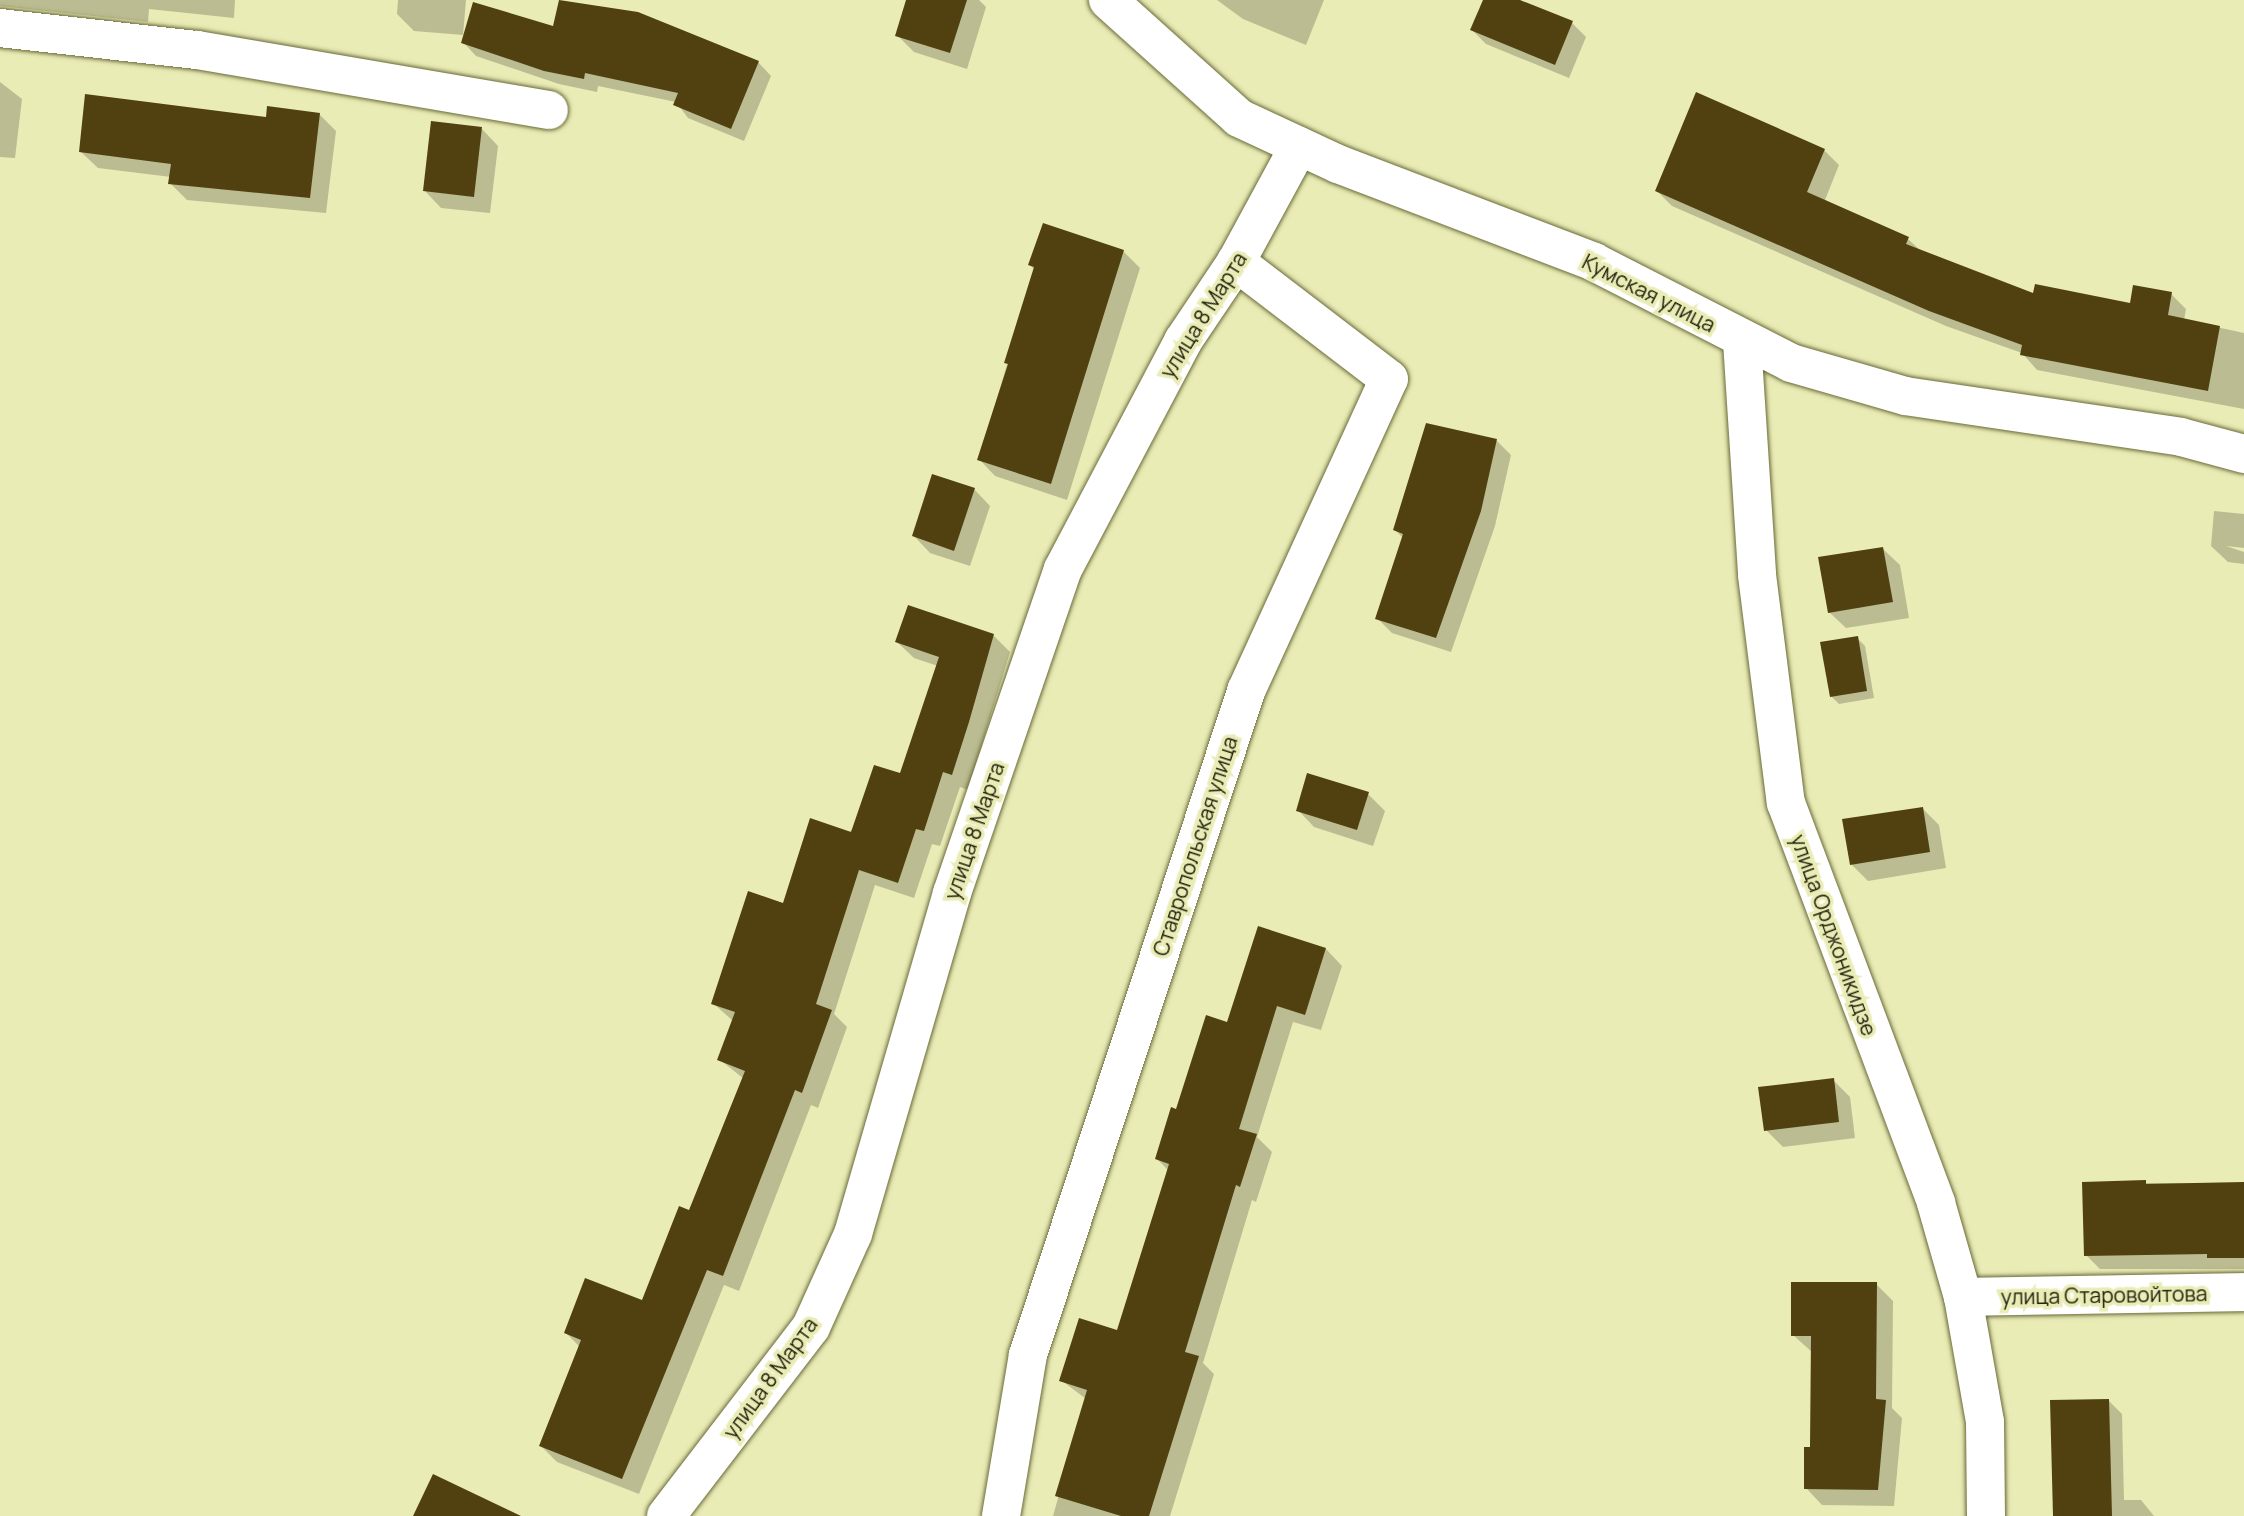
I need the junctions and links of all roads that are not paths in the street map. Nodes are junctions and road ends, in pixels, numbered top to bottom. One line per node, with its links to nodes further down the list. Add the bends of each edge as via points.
1 (1108, 0): 4 (street, Кумская улица, via 1239,118)
2 (0, 28): 3 (street, via 197,50)
3 (549, 110)
4 (1300, 146): 5 (street, улица 8 Марта); 6 (street, Кумская улица, via 1594,262)
5 (1236, 262): 10 (street, улица 8 Марта, via 1183,341 1063,569 952,893 853,1234 811,1327); 11 (street, Ставропольская улица, via 1389,379 1246,691 1028,1355)
6 (1742, 341): 7 (street, Кумская улица, via 1791,363 1905,396 2180,437); 9 (street, улица Орджоникидзе, via 1757,575 1786,803 1936,1203)
7 (2244, 454)
8 (2244, 1292): 9 (street, улица Старовойтова)
9 (1963, 1297): 12 (street, улица Орджоникидзе, via 1985,1422)
10 (666, 1516)
11 (1000, 1516)
12 (1986, 1516)

